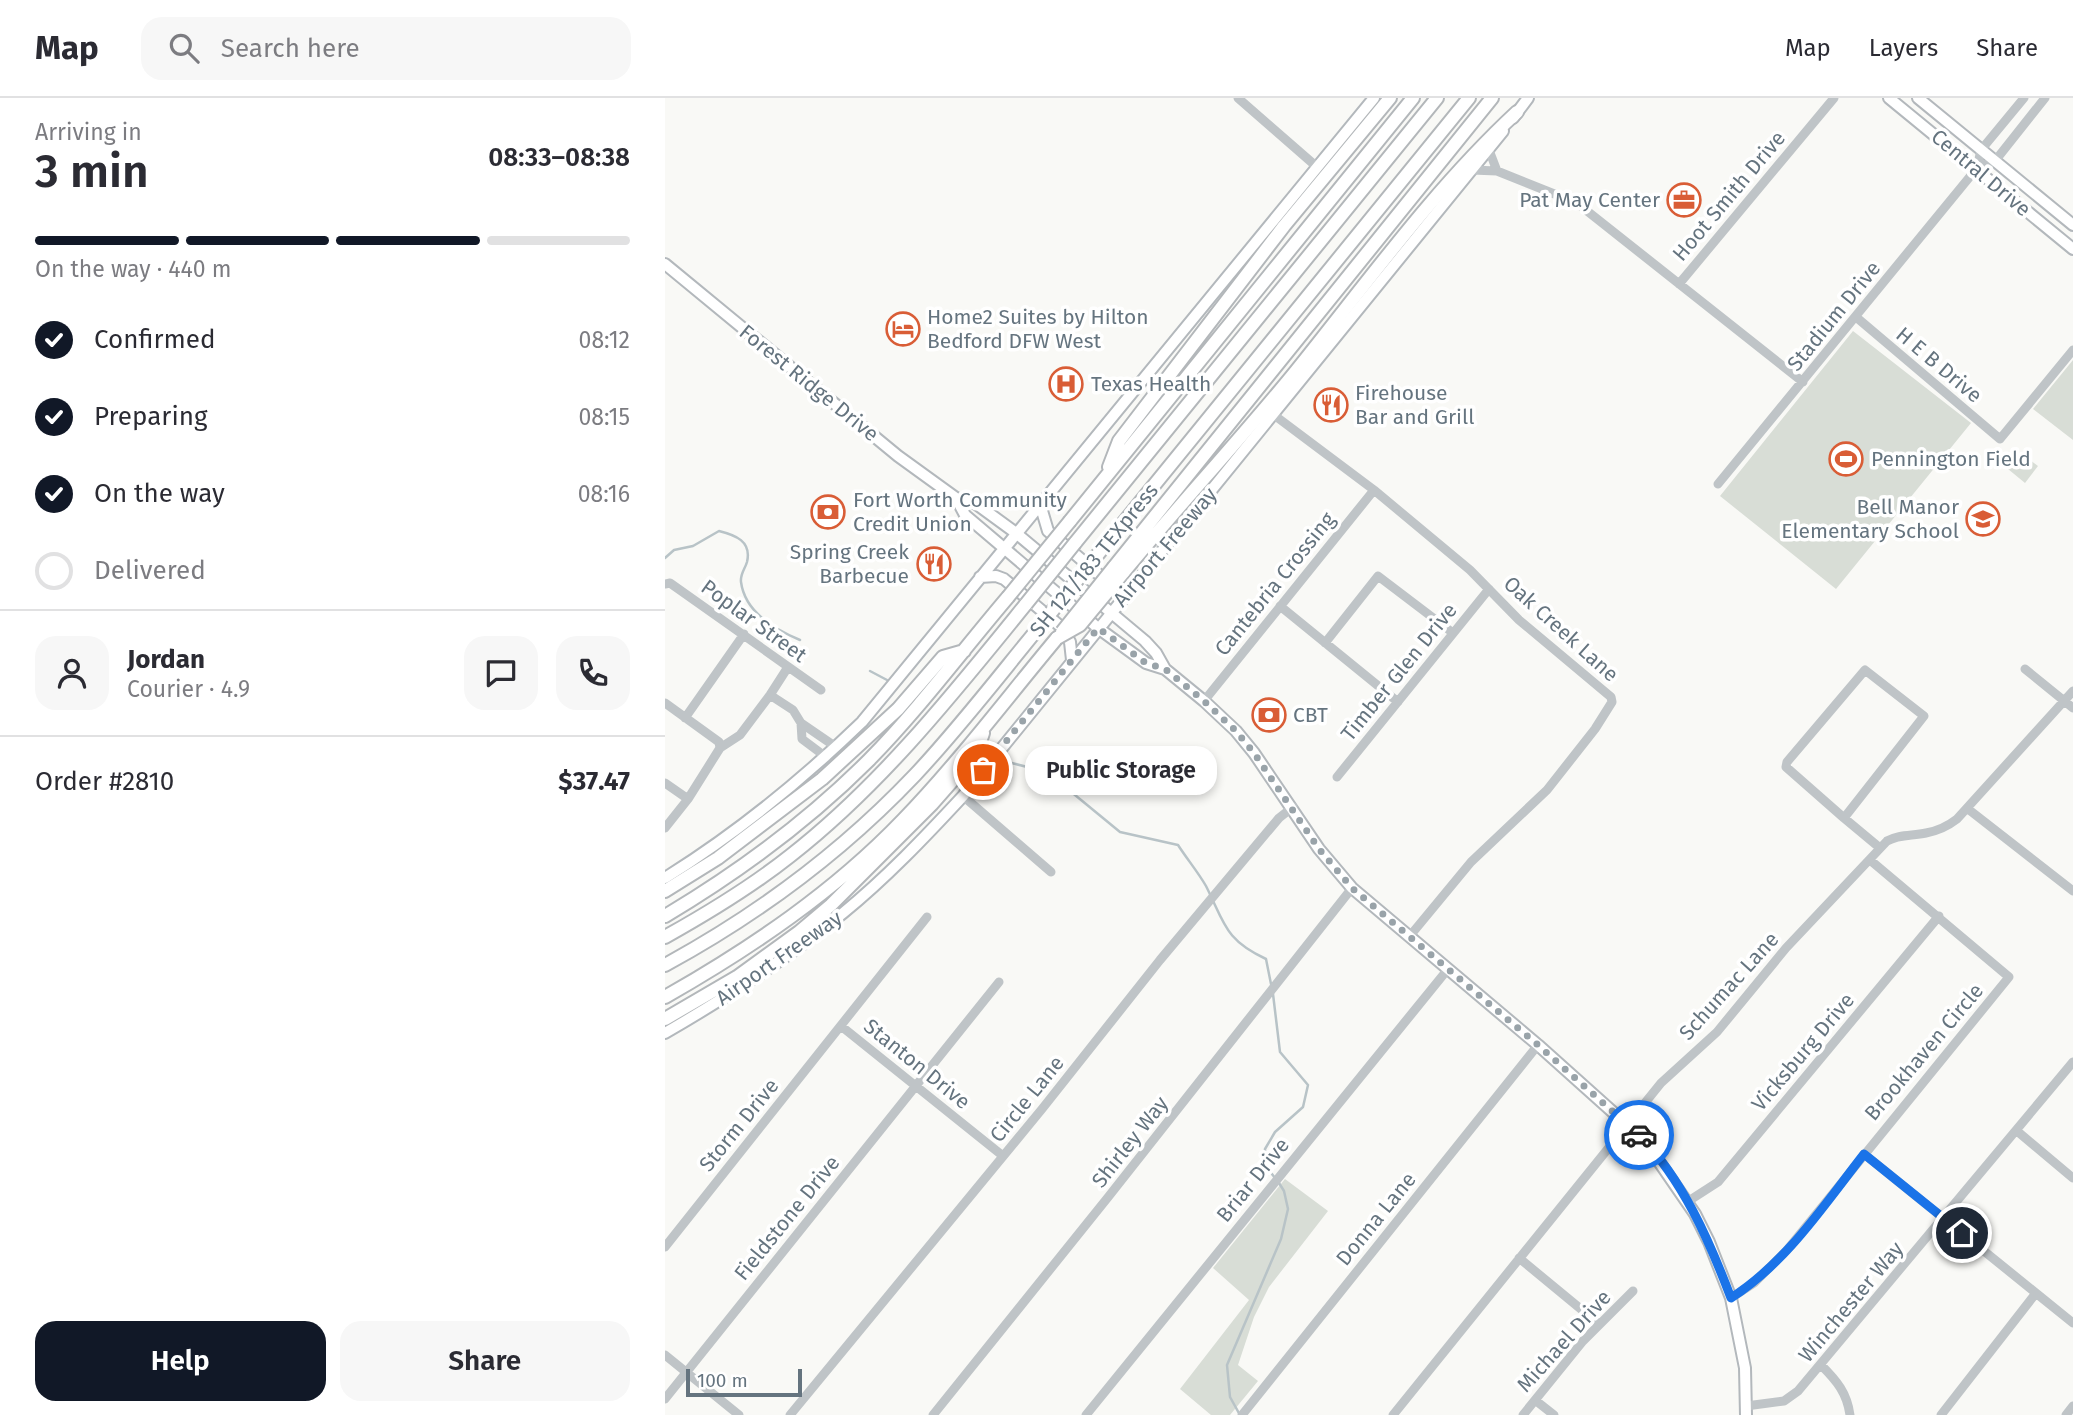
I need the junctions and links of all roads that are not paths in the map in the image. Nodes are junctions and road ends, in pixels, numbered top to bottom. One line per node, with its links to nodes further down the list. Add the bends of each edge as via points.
1 (1374, 98): 18 (main road)
2 (1390, 98): 30 (highway, via 1277,235 1119,441)
3 (1413, 98): 30 (highway)
4 (1437, 98): 85 (highway, SH 121/183 TEXpress, bridge, via 944,706 865,790 791,856)
5 (1469, 98): 87 (highway, SH 121/183 TEXpress, bridge, via 940,747 822,861 755,911)
6 (1492, 98): 37 (highway, Airport Freeway)
7 (1528, 98): 14 (main road, Airport Freeway)
8 (1834, 98): 25 (street, Hoot Smith Drive)
9 (1889, 98): 19 (main road, Central Drive)
10 (1918, 98): 16 (main road, Central Drive)
11 (2024, 98): 16 (street)
12 (2045, 98): 17 (street)
13 (1241, 99): 18 (street)
14 (1517, 112): 15 (main road, Airport Freeway); 37 (highway, via 1422,214 1271,401)
15 (1489, 150): 20 (main road, Airport Freeway); 21 (street)
16 (1981, 150): 17 (main road, Central Drive); 19 (street)
17 (1994, 161): 19 (street); 22 (main road, Central Drive)
18 (1317, 167): 34 (main road)
19 (1977, 168): 23 (main road, Central Drive); 26 (street, Stadium Drive)
20 (1472, 170): 21 (street); 29 (main road, Airport Freeway)
21 (1497, 171): 25 (street, via 1577,203)
22 (2073, 225)
23 (2073, 249)
24 (665, 264): 33 (main road, Forest Ridge Drive, via 898,456)
25 (1679, 284): 28 (street)
26 (1856, 317): 27 (street, H E B Drive, via 2000,439); 28 (street, Stadium Drive)
27 (2073, 350)
28 (1803, 382): 31 (street, Stadium Drive)
29 (1274, 415): 32 (street, Oak Creek Lane); 40 (main road, Airport Freeway)
30 (1103, 480): 48 (highway, bridge)
31 (1718, 484)
32 (1374, 490): 41 (street, Oak Creek Lane); 42 (street, Cantebria Crossing)
33 (956, 498): 35 (main road, Forest Ridge Drive, via 975,503); 36 (main road, Forest Ridge Drive, via 965,515)
34 (1040, 505): 35 (main road); 40 (main road, via 1048,531 1110,584)
35 (1016, 533): 36 (main road); 43 (main road, Forest Ridge Drive)
36 (1004, 547): 38 (main road); 44 (main road, Forest Ridge Drive)
37 (1118, 570): 63 (highway, Airport Freeway, bridge)
38 (980, 578): 49 (main road, via 1004,579 1060,626 1070,642); 64 (main road)
39 (665, 584): 45 (street, Poplar Street, via 670,583)
40 (1132, 587): 43 (main road, Airport Freeway)
41 (1489, 589): 46 (street, Timber Glen Drive); 86 (street, Oak Creek Lane, via 1607,692 1612,702 1547,790 1471,862)
42 (1280, 606): 47 (street); 56 (street, Cantebria Crossing)
43 (1111, 612): 44 (main road, Airport Freeway); 51 (main road, Forest Ridge Drive, via 1156,653)
44 (1098, 628): 49 (main road, Airport Freeway); 51 (main road, Forest Ridge Drive, via 1146,663)
45 (744, 634): 50 (street, Poplar Street); 61 (street)
46 (1453, 634): 47 (street, via 1378,576); 58 (street, Timber Glen Drive)
47 (1325, 643): 58 (street)
48 (964, 651): 80 (highway, via 943,657 898,709 822,779 718,858); 82 (highway, via 880,748 826,801 763,852)
49 (1072, 660): 69 (main road, Airport Freeway)
50 (788, 667): 53 (street, Poplar Street); 55 (street)
51 (1165, 669): 56 (main road, Forest Ridge Drive)
52 (2025, 669): 57 (street)
53 (821, 690)
54 (2073, 691): 57 (street, Schumac Lane)
55 (770, 695): 62 (street, via 793,710); 65 (street, via 740,735)
56 (1204, 701): 71 (main road, Forest Ridge Drive, via 1243,739)
57 (2064, 701): 60 (street); 72 (street, Schumac Lane)
58 (1398, 702): 67 (street, Timber Glen Drive)
59 (665, 703): 61 (street)
60 (2073, 708)
61 (685, 718): 65 (street, via 719,742)
62 (801, 723): 64 (street); 66 (street, via 801,739)
63 (985, 725): 90 (highway, Airport Freeway, via 901,822 862,859 756,943); 91 (highway, via 976,754 831,905 737,977)
64 (836, 747): 66 (main road)
65 (720, 748): 70 (street)
66 (826, 757): 78 (main road, via 754,818)
67 (1336, 777)
68 (665, 783): 70 (street)
69 (963, 796): 77 (street); 93 (main road, Airport Freeway, via 845,912 728,996)
70 (688, 799): 74 (street)
71 (1293, 807): 79 (main road, Forest Ridge Drive, via 1319,849); 100 (street, Circle Lane, via 1208,902)
72 (1968, 809): 75 (street, Schumac Lane, via 1948,825 1893,838); 81 (street)
73 (1844, 818): 73 (street, via 1786,768 1868,670 1924,716); 75 (street)
74 (665, 828)
75 (1881, 848): 76 (street, Schumac Lane)
76 (1870, 860): 83 (street); 97 (street, Schumac Lane, via 1786,948 1717,1032 1661,1083)
77 (1051, 872)
78 (665, 878)
79 (1352, 888): 86 (main road, Forest Ridge Drive); 122 (street, Shirley Way)
80 (665, 891)
81 (2073, 891)
82 (665, 916)
83 (1939, 916): 99 (street, Brookhaven Circle, via 2008,974 2007,980); 102 (street, Vicksburg Drive, via 1718,1182)
84 (927, 917): 92 (street, Storm Drive)
85 (665, 937)
86 (1409, 937): 88 (main road, Forest Ridge Drive)
87 (665, 965)
88 (1448, 969): 94 (main road, Forest Ridge Drive); 123 (street, Briar Drive)
89 (999, 982): 96 (street, Fieldstone Drive)
90 (665, 997)
91 (665, 1019)
92 (841, 1026): 96 (street, Stanton Drive); 104 (street, Storm Drive)
93 (665, 1033)
94 (1538, 1045): 97 (main road, Forest Ridge Drive); 119 (street, Donna Lane)
95 (2073, 1062): 98 (street, Winchester Way)
96 (916, 1086): 100 (street, Stanton Drive); 113 (street, Fieldstone Drive)
97 (1629, 1124): 102 (main road, Forest Ridge Drive); 105 (street, Schumac Lane)
98 (2017, 1131): 101 (street); 103 (street, Winchester Way)
99 (1864, 1154): 103 (street); 108 (street, Brookhaven Circle, via 1787,1250 1754,1283)
100 (1003, 1156): 121 (street, Circle Lane)
101 (2073, 1178)
102 (1687, 1202): 108 (main road, Forest Ridge Drive)
103 (1944, 1218): 107 (street); 112 (street, Winchester Way)
104 (665, 1247)
105 (1519, 1258): 110 (street); 118 (street, Schumac Lane)
106 (1633, 1291): 110 (street, Michael Drive)
107 (2036, 1293): 109 (street); 127 (street)
108 (1731, 1298): 117 (main road, Forest Ridge Drive, via 1742,1343)
109 (2073, 1323)
110 (1599, 1324): 115 (street, Michael Drive)
111 (665, 1355): 113 (street)
112 (1821, 1365): 117 (street, Winchester Way, via 1784,1401); 126 (street, via 1843,1390)
113 (686, 1372): 114 (street, Fieldstone Drive); 120 (street)
114 (665, 1399)
115 (1535, 1400): 124 (street, Michael Drive); 125 (street)
116 (2073, 1406): 128 (street)
117 (1746, 1411)
118 (1398, 1413)
119 (1243, 1414)
120 (739, 1415)
121 (790, 1415)
122 (933, 1415)
123 (1086, 1415)
124 (1523, 1415)
125 (1554, 1415)
126 (1850, 1415)
127 (1941, 1415)
128 (2066, 1415)

